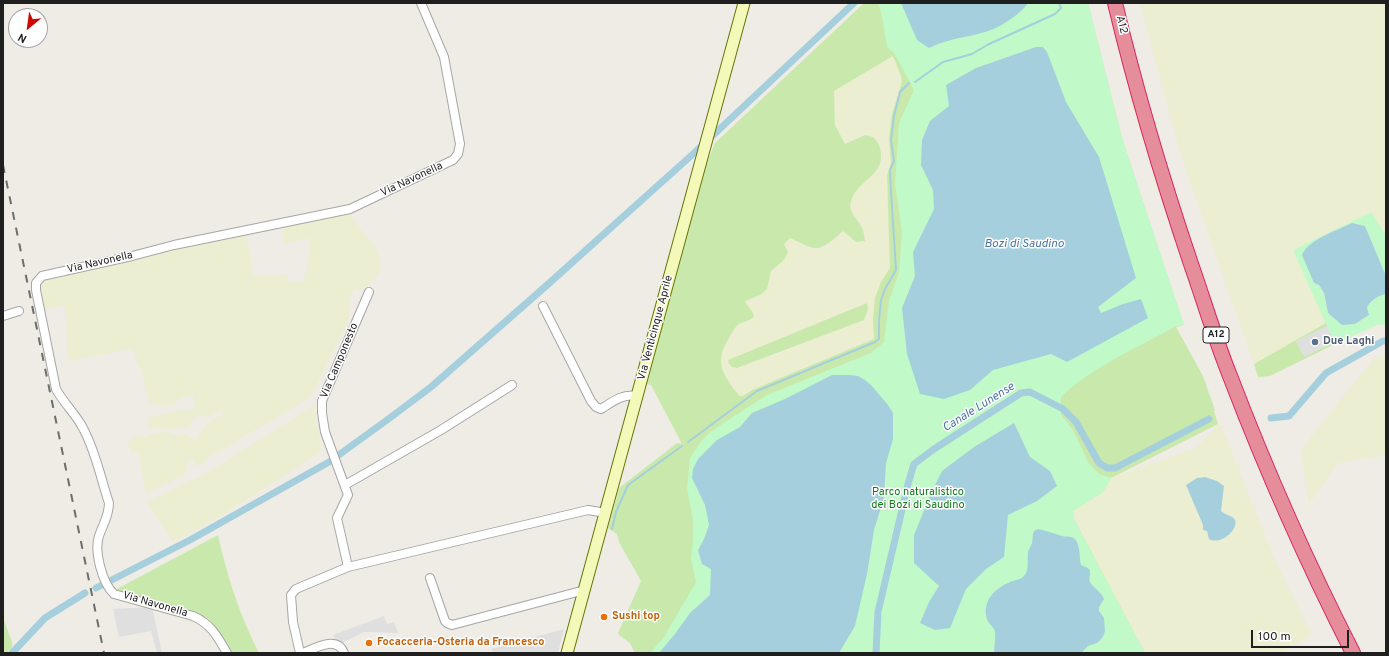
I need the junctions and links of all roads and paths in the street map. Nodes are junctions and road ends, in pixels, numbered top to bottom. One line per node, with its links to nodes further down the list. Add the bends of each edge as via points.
1 (421, 3): 16 (street, Via Navonella, via 444,57 460,144 458,154 453,160 350,209 174,245 42,276 36,283 56,389 84,429 109,503 97,545 109,589 114,594 201,620 212,630)
2 (744, 3): 10 (main road, Via Venticinque Aprile)
3 (1106, 3): 20 (highway, A12 / A12, via 1158,192 1221,379 1267,491)
4 (1116, 3): 21 (highway, A12 / A12, via 1165,186 1229,375 1290,520)
5 (369, 292): 11 (street, Via Camponesto, via 322,401 325,432)
6 (543, 306): 10 (street, via 596,407 601,409 621,397)
7 (19, 311): 8 (street)
8 (3, 316)
9 (512, 385): 11 (street, via 441,430)
10 (637, 396): 12 (main road, Via Venticinque Aprile)
11 (345, 485): 13 (street, Via Camponesto, via 348,495 337,518)
12 (606, 513): 13 (street, via 588,510); 15 (main road, Via Venticinque Aprile)
13 (348, 567): 17 (street, via 296,589 291,595 293,622)
14 (430, 578): 15 (street, via 445,621 452,625)
15 (585, 590): 19 (main road, Via Venticinque Aprile)
16 (227, 653)
17 (301, 653): 18 (street, via 332,643 341,647)
18 (344, 653)
19 (567, 653)
20 (1343, 653)
21 (1353, 653)

